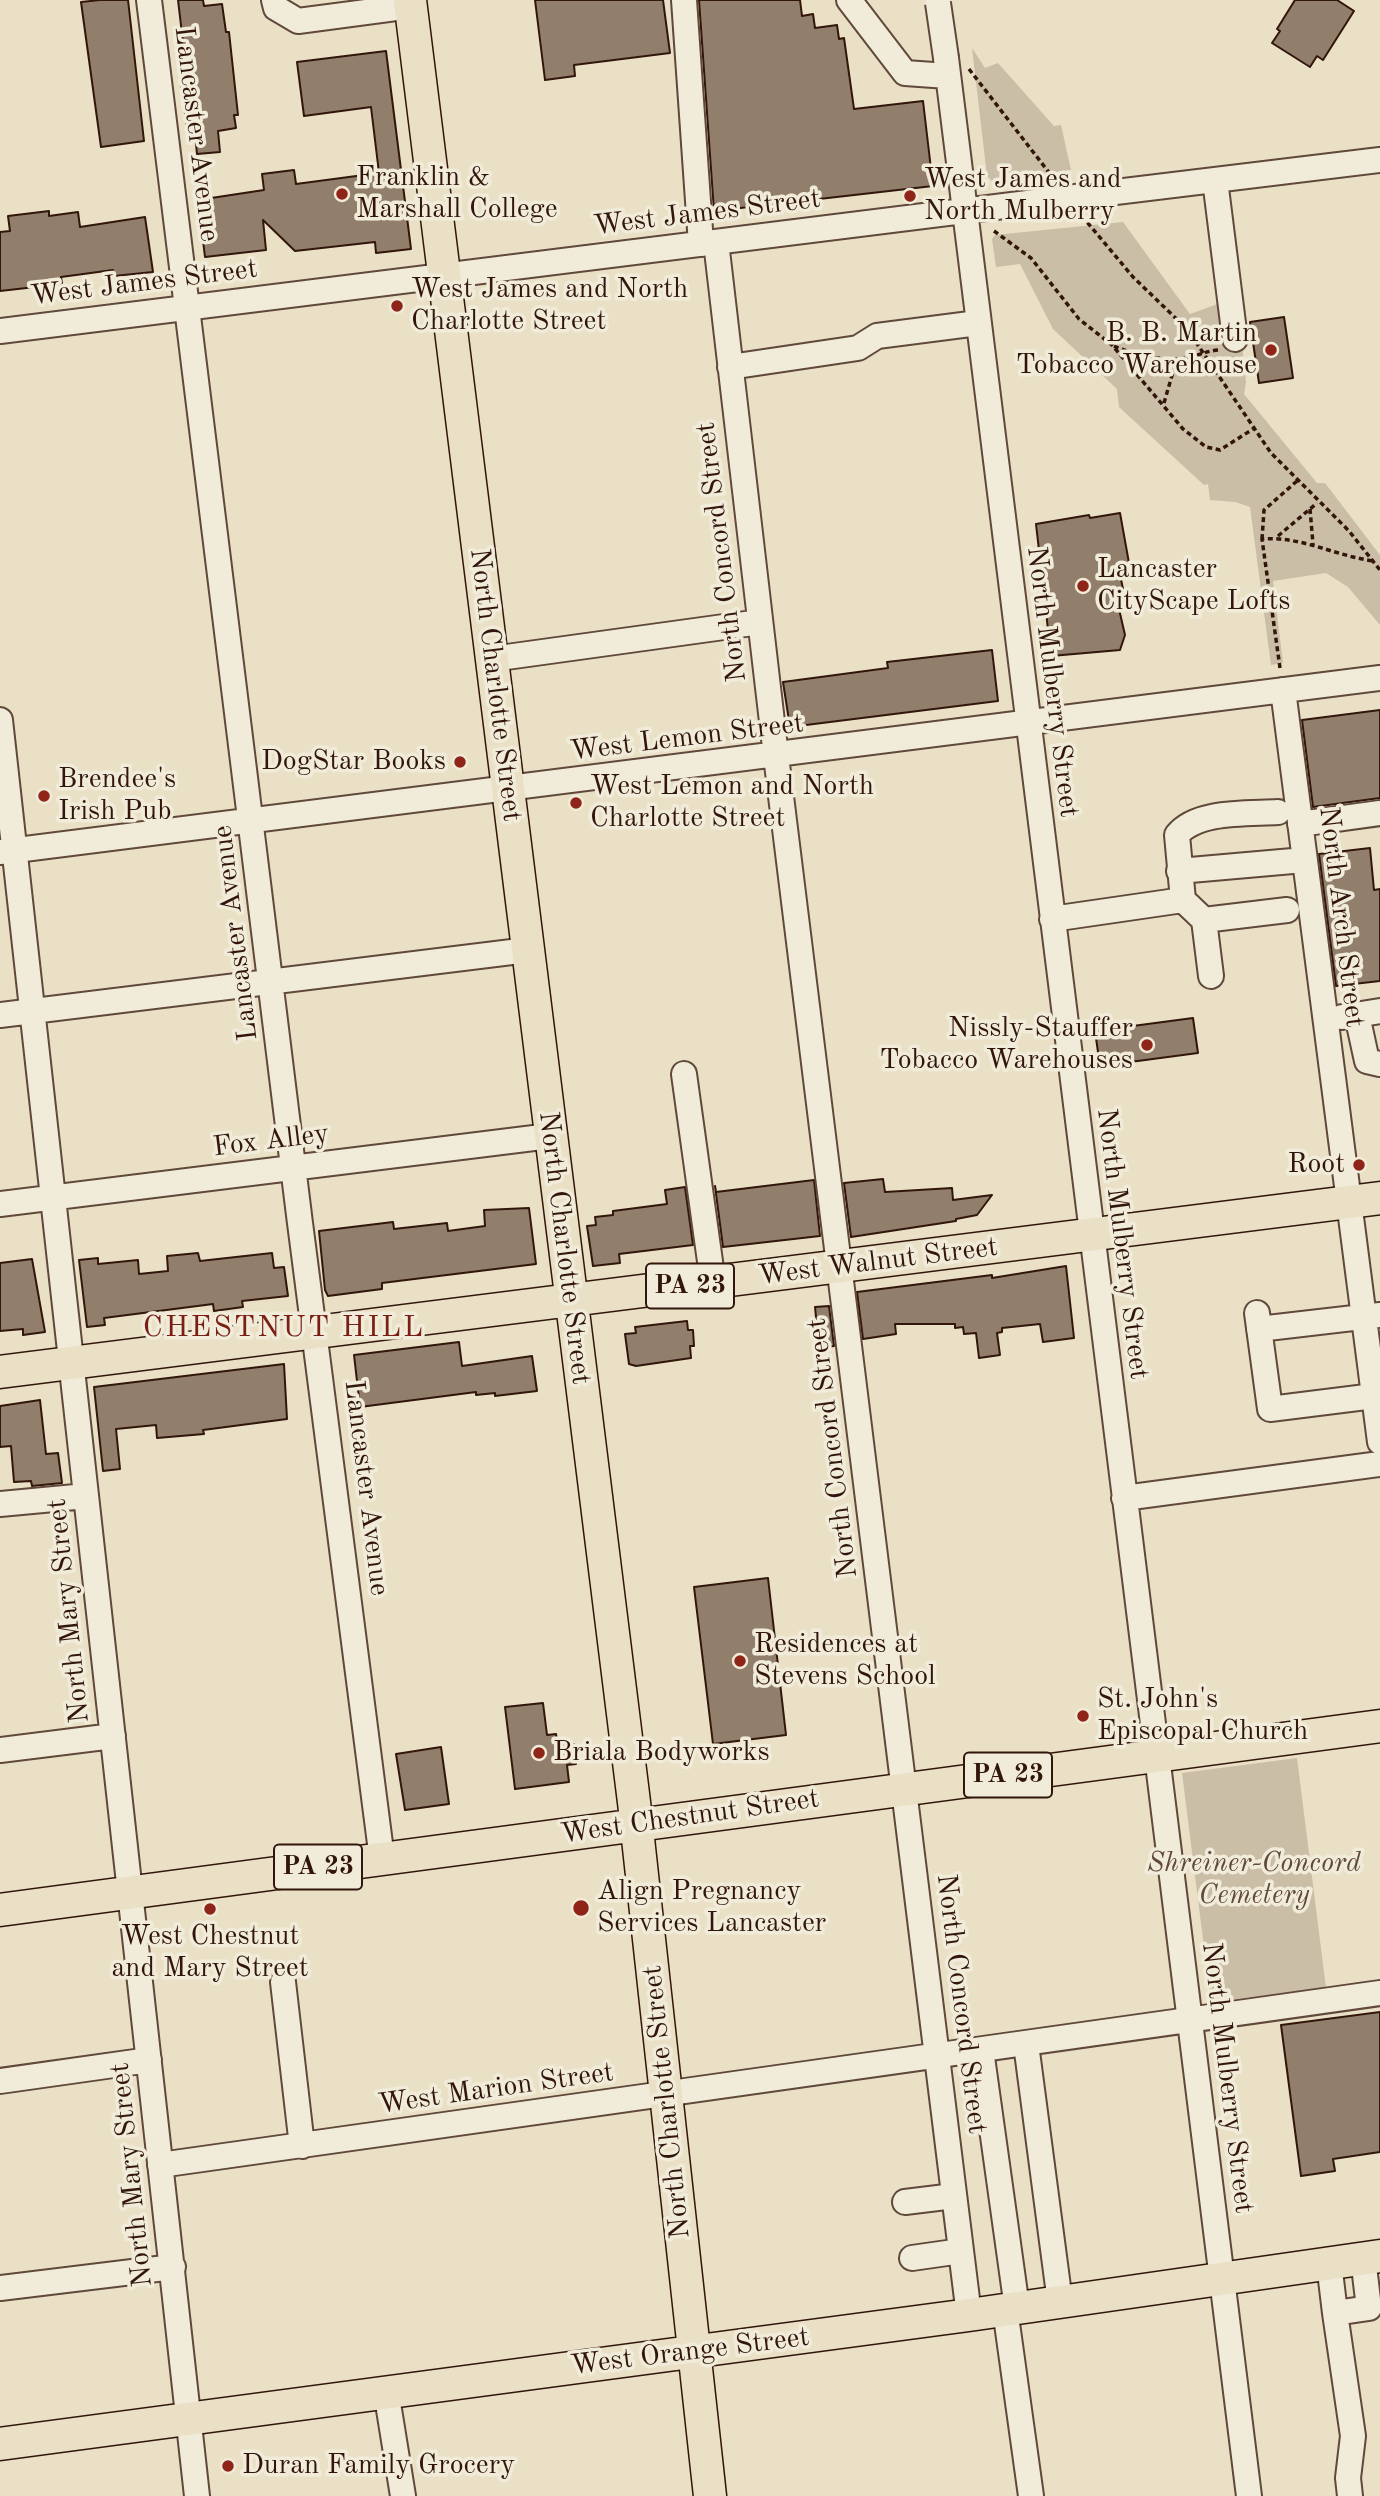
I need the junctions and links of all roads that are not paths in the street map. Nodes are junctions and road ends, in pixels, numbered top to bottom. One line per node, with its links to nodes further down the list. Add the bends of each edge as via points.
1 (149, 0): 13 (street, Lancaster Avenue)
2 (274, 0): 6 (street, via 276,8 298,21)
3 (684, 0): 11 (street, North Concord Street)
4 (849, 0): 7 (street, via 905,73)
5 (938, 2): 7 (street, North Mulberry Street, bridge)
6 (411, 3): 12 (main road, North Charlotte Street)
7 (947, 67): 10 (street, North Mulberry Street)
8 (1380, 160): 9 (street, West James Street)
9 (1215, 180): 10 (street, West James Street, bridge); 16 (street)
10 (964, 211): 11 (street, West James Street); 14 (street, North Mulberry Street)
11 (708, 243): 12 (street, West James Street); 17 (street, North Concord Street)
12 (444, 275): 13 (street, West James Street); 19 (main road, North Charlotte Street)
13 (188, 307): 15 (street, West James Street); 28 (street, Lancaster Avenue)
14 (978, 323): 17 (street, via 877,336 858,348); 23 (street, North Mulberry Street)
15 (0, 331)
16 (1235, 339)
17 (730, 367): 18 (street, North Concord Street)
18 (760, 622): 19 (street); 24 (street, North Concord Street)
19 (492, 659): 25 (main road, North Charlotte Street)
20 (1380, 678): 21 (street, West Lemon Street)
21 (1281, 679): 23 (street, West Lemon Street); 29 (street, North Arch Street)
22 (0, 720): 30 (street, North Mary Street)
23 (1027, 724): 24 (street, West Lemon Street); 35 (street, North Mulberry Street)
24 (776, 756): 25 (street, West Lemon Street); 53 (street, North Concord Street)
25 (508, 790): 28 (street, West Lemon Street); 37 (main road, North Charlotte Street)
26 (1278, 812): 32 (street, via 1207,818 1182,828 1177,835)
27 (1380, 813): 29 (street)
28 (252, 821): 30 (street, West Lemon Street); 39 (street, Lancaster Avenue)
29 (1300, 824): 31 (street, North Arch Street)
30 (7, 851): 40 (street, North Mary Street)
31 (1304, 860): 32 (street); 43 (street, North Arch Street)
32 (1179, 872): 33 (street)
33 (1183, 900): 35 (street); 36 (street)
34 (1287, 909): 36 (street)
35 (1052, 919): 52 (street, North Mulberry Street)
36 (1204, 920): 38 (street)
37 (528, 950): 39 (street); 46 (main road, North Charlotte Street)
38 (1211, 976)
39 (272, 981): 40 (street); 47 (street, Lancaster Avenue)
40 (33, 1010): 42 (street); 48 (street, North Mary Street)
41 (1368, 1013): 43 (street); 44 (street, via 1364,1054 1367,1061)
42 (0, 1014)
43 (1324, 1019): 50 (street, North Arch Street)
44 (1380, 1064)
45 (684, 1074): 54 (street)
46 (550, 1136): 47 (street, Fox Alley); 55 (main road, North Charlotte Street)
47 (294, 1168): 48 (street, Fox Alley); 57 (street, Lancaster Avenue)
48 (52, 1198): 51 (street, Fox Alley); 58 (street, North Mary Street)
49 (1380, 1198): 50 (main road, West Walnut Street / PA 23)
50 (1348, 1202): 52 (main road, West Walnut Street / PA 23); 56 (street, North Arch Street)
51 (0, 1204)
52 (1091, 1235): 53 (main road, West Walnut Street / PA 23); 64 (street, North Mulberry Street)
53 (841, 1267): 54 (main road, West Walnut Street / PA 23); 70 (street, North Concord Street)
54 (713, 1283): 55 (main road, West Walnut Street / PA 23)
55 (571, 1300): 57 (main road, West Walnut Street / PA 23); 71 (main road, North Charlotte Street)
56 (1371, 1316): 60 (street, North Arch Street); 60 (street, via 1258,1321 1270,1409)
57 (316, 1332): 58 (main road, West Walnut Street / PA 23); 72 (street, Lancaster Avenue)
58 (72, 1363): 59 (main road, West Walnut Street / PA 23); 63 (street, North Mary Street)
59 (0, 1371)
60 (1374, 1396): 61 (street, North Arch Street)
61 (1380, 1443)
62 (1380, 1464): 64 (street)
63 (86, 1496): 65 (street); 67 (street, North Mary Street)
64 (1124, 1498): 69 (street, North Mulberry Street)
65 (0, 1504)
66 (1380, 1726): 69 (main road, West Chestnut Street / PA 23)
67 (113, 1736): 68 (street); 73 (street, North Mary Street)
68 (0, 1750)
69 (1156, 1756): 70 (main road, West Chestnut Street / PA 23); 77 (street, North Mulberry Street)
70 (904, 1789): 71 (main road, West Chestnut Street / PA 23); 80 (street, North Concord Street)
71 (637, 1824): 72 (main road, West Chestnut Street / PA 23); 83 (main road, North Charlotte Street)
72 (382, 1859): 73 (main road, West Chestnut Street / PA 23)
73 (130, 1892): 74 (main road, West Chestnut Street / PA 23); 81 (street, North Mary Street)
74 (0, 1910)
75 (283, 1982): 84 (street)
76 (1380, 1993): 77 (street, West Marion Street)
77 (1189, 2020): 78 (street, West Marion Street); 93 (street, North Mulberry Street)
78 (1026, 2044): 79 (street, West Marion Street); 95 (street)
79 (981, 2050): 80 (street, West Marion Street); 96 (street)
80 (937, 2057): 83 (street, West Marion Street); 86 (street, North Concord Street)
81 (149, 2060): 82 (street); 85 (street, North Mary Street)
82 (0, 2081)
83 (667, 2095): 84 (street, West Marion Street); 99 (main road, North Charlotte Street)
84 (302, 2146): 85 (street, West Marion Street)
85 (160, 2165): 92 (street, North Mary Street)
86 (954, 2196): 87 (street); 88 (street, North Concord Street)
87 (905, 2202)
88 (961, 2251): 90 (street); 98 (street, North Concord Street)
89 (1371, 2257): 91 (main road, West Orange Street); 97 (street, via 1369,2308)
90 (912, 2258)
91 (1329, 2263): 93 (main road, West Orange Street); 97 (street)
92 (173, 2267): 94 (street); 101 (street, North Mary Street)
93 (1222, 2278): 95 (main road, West Orange Street); 107 (street, North Mulberry Street)
94 (0, 2288)
95 (1060, 2302): 96 (main road, West Orange Street)
96 (1011, 2309): 98 (main road, West Orange Street); 106 (street)
97 (1335, 2313): 108 (street, via 1353,2436)
98 (969, 2315): 99 (main road, West Orange Street)
99 (694, 2352): 100 (main road, West Orange Street); 105 (main road, North Charlotte Street)
100 (386, 2391): 101 (main road, West Orange Street); 104 (street)
101 (187, 2417): 102 (main road, West Orange Street); 103 (street, North Mary Street)
102 (0, 2444)
103 (197, 2496)
104 (403, 2496)
105 (710, 2496)
106 (1031, 2496)
107 (1249, 2496)
108 (1350, 2496)

